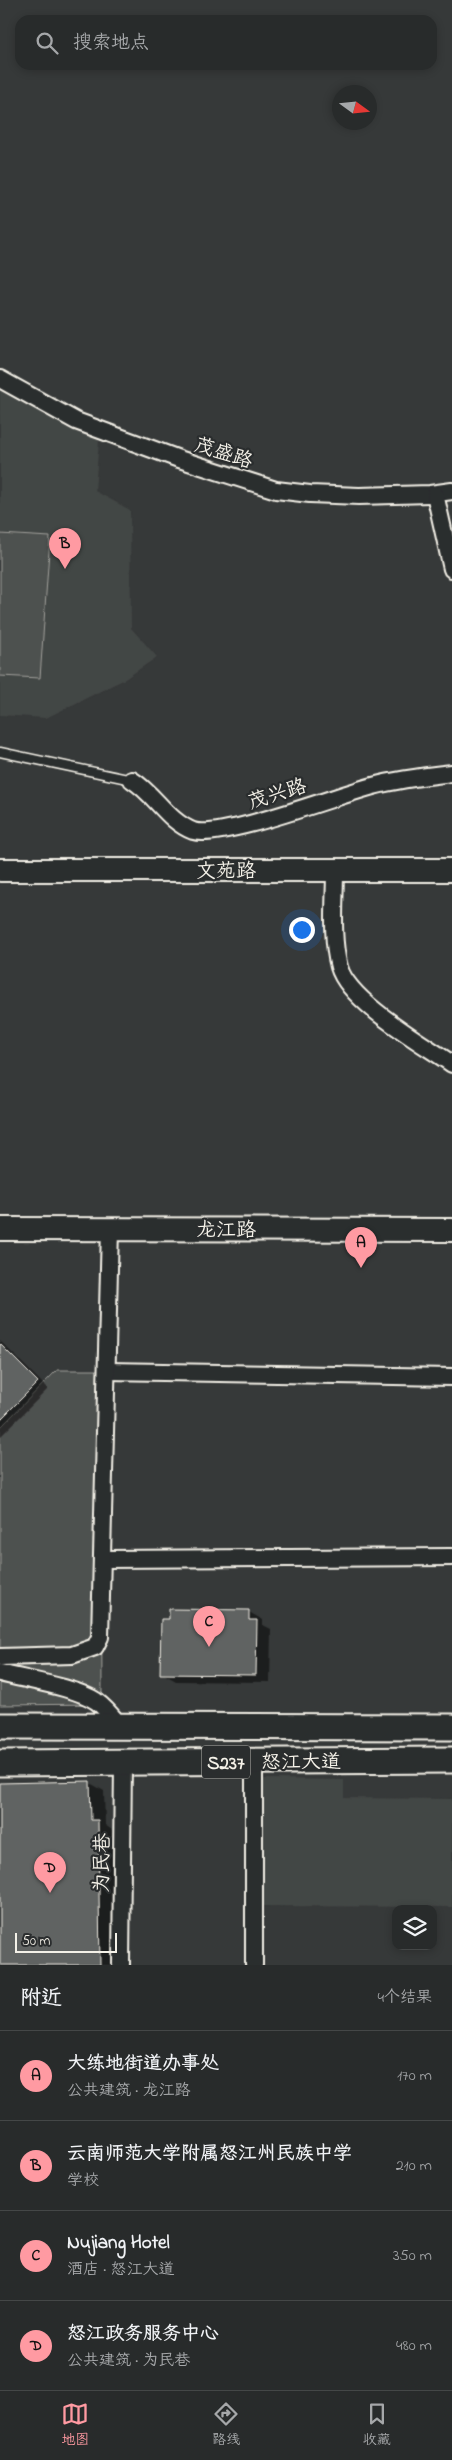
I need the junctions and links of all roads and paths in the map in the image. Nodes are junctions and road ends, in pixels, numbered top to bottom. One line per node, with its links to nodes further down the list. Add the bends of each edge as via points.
1 (0, 379): 3 (street, 茂盛路, via 76,421 179,460 276,490 359,496)
2 (452, 491): 3 (street, 茂盛路)
3 (435, 494): 4 (street)
4 (452, 569)
5 (0, 752): 7 (lane)
6 (452, 772): 7 (street, 茂兴路, via 374,785 210,833 181,825)
7 (132, 780)
8 (0, 870): 9 (street, 文苑路)
9 (335, 870): 10 (street, 文苑路); 11 (street, via 336,953 340,969 351,987 378,1013)
10 (452, 870)
11 (452, 1064)
12 (110, 1228): 13 (street, 龙江路); 14 (street, 龙江路); 15 (street)
13 (0, 1230)
14 (452, 1230)
15 (107, 1371): 16 (street); 18 (street)
16 (452, 1377)
17 (452, 1557): 18 (street)
18 (103, 1559): 19 (street, via 102,1624 95,1647 72,1656)
19 (0, 1657)
20 (0, 1673): 22 (street, via 95,1700)
21 (0, 1726): 22 (main road, 怒江大道 / S237)
22 (120, 1726): 23 (main road, 怒江大道 / S237)
23 (452, 1727)
24 (452, 1760): 27 (main road, 怒江大道 / S237)
25 (0, 1762): 26 (main road, 怒江大道 / S237)
26 (123, 1762): 27 (main road, 怒江大道 / S237); 28 (street, 为民巷)
27 (254, 1762): 29 (street)
28 (121, 1965)
29 (254, 1965)

